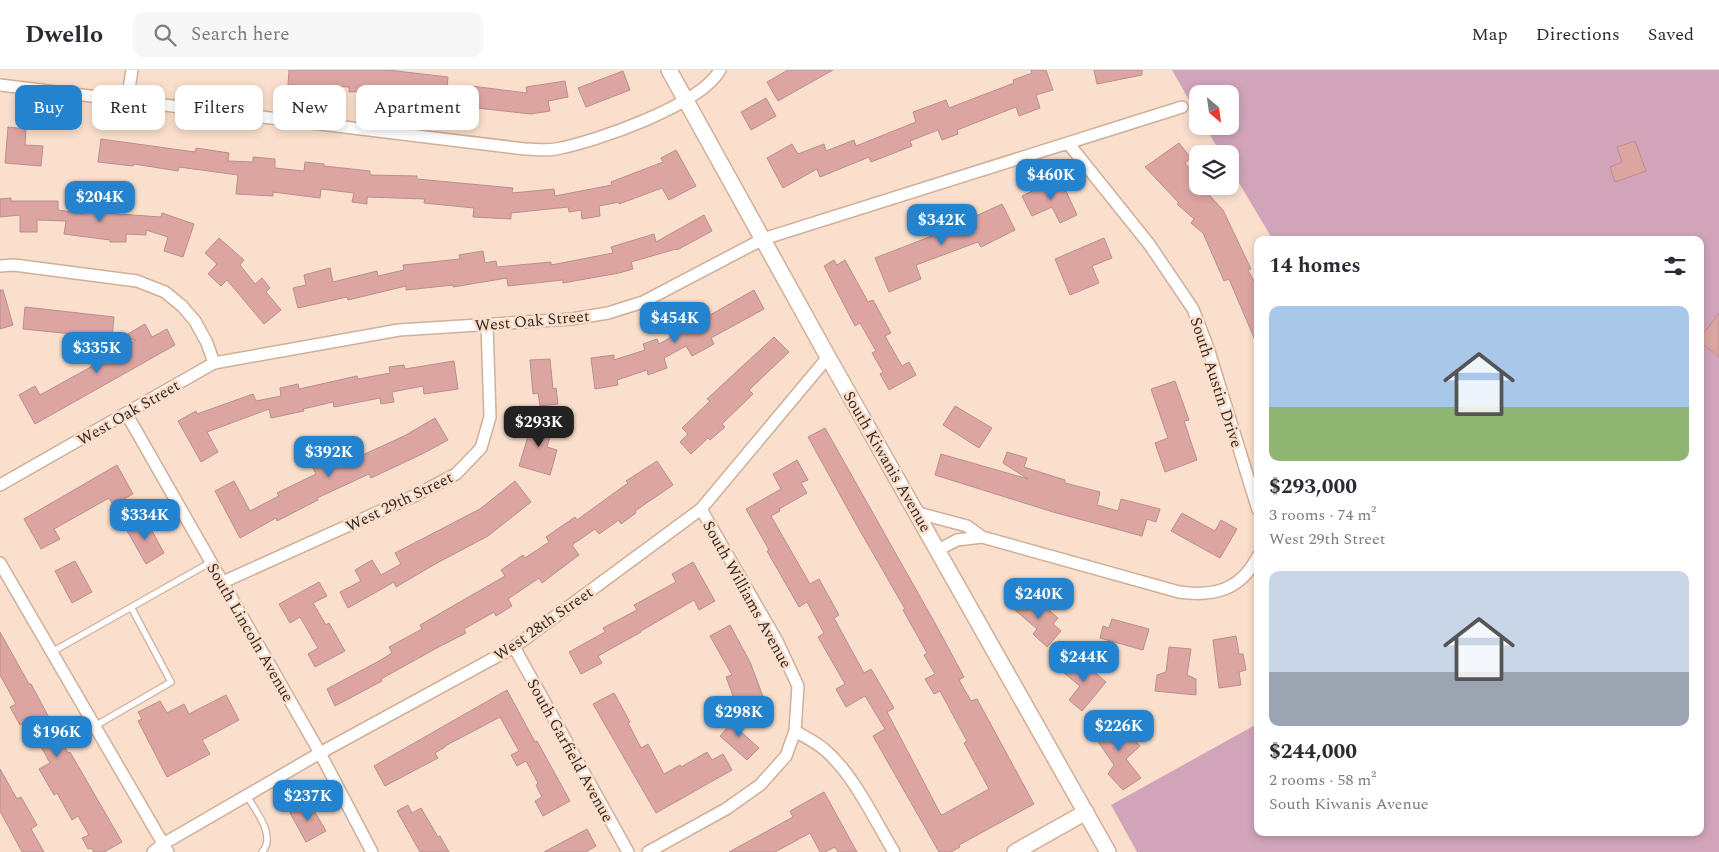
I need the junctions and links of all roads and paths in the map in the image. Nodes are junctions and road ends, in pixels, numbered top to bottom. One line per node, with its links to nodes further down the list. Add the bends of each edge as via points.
1 (132, 70): 5 (street)
2 (669, 70): 7 (main road, South Kiwanis Avenue)
3 (720, 70): 7 (street)
4 (0, 85): 6 (street)
5 (130, 85)
6 (92, 96)
7 (686, 101): 8 (street, via 623,129 554,149 524,149); 11 (main road, South Kiwanis Avenue)
8 (165, 105)
9 (1182, 107): 10 (street, West Oak Street)
10 (1068, 143): 11 (street, West Oak Street); 18 (street, South Austin Drive, via 1149,244 1193,309)
11 (763, 239): 13 (street, West Oak Street, via 643,302 572,319); 14 (main road, South Kiwanis Avenue)
12 (0, 266): 15 (street, via 14,265 137,281 165,292 195,321)
13 (487, 324): 15 (street, West Oak Street, via 399,330); 26 (street, West 29th Street, via 490,417 481,448 456,474)
14 (828, 356): 19 (street, West 28th Street); 20 (main road, South Kiwanis Avenue)
15 (214, 363): 16 (street, West Oak Street)
16 (126, 413): 17 (street, West Oak Street); 23 (street, South Lincoln Avenue)
17 (0, 485)
18 (1254, 497)
19 (701, 509): 28 (street, West 28th Street); 31 (street, South Williams Avenue, via 798,686)
20 (918, 513): 21 (street, via 967,526); 22 (main road, South Kiwanis Avenue)
21 (982, 537): 22 (street, via 957,540); 25 (street, via 1198,595 1239,583)
22 (938, 550): 34 (main road, South Kiwanis Avenue)
23 (211, 562): 26 (street, South Lincoln Avenue); 27 (lane)
24 (0, 563): 29 (street)
25 (1254, 563)
26 (223, 582): 32 (street, South Lincoln Avenue)
27 (131, 607): 29 (lane); 30 (lane, via 172,682)
28 (514, 647): 32 (street, West 28th Street); 39 (street, South Garfield Avenue)
29 (52, 652): 30 (street)
30 (94, 726): 35 (street)
31 (795, 731): 40 (street, South Williams Avenue, via 786,756 760,785 726,809); 41 (street, via 824,749 840,766)
32 (320, 753): 33 (street, West 28th Street); 38 (street, South Lincoln Avenue)
33 (247, 796): 35 (street, West 28th Street); 37 (lane, via 268,838)
34 (1086, 812): 42 (main road); 43 (main road, South Kiwanis Avenue)
35 (166, 848): 36 (street, West 28th Street)
36 (153, 852)
37 (262, 852)
38 (372, 852)
39 (628, 852)
40 (648, 852)
41 (894, 852)
42 (1014, 852)
43 (1108, 852)

